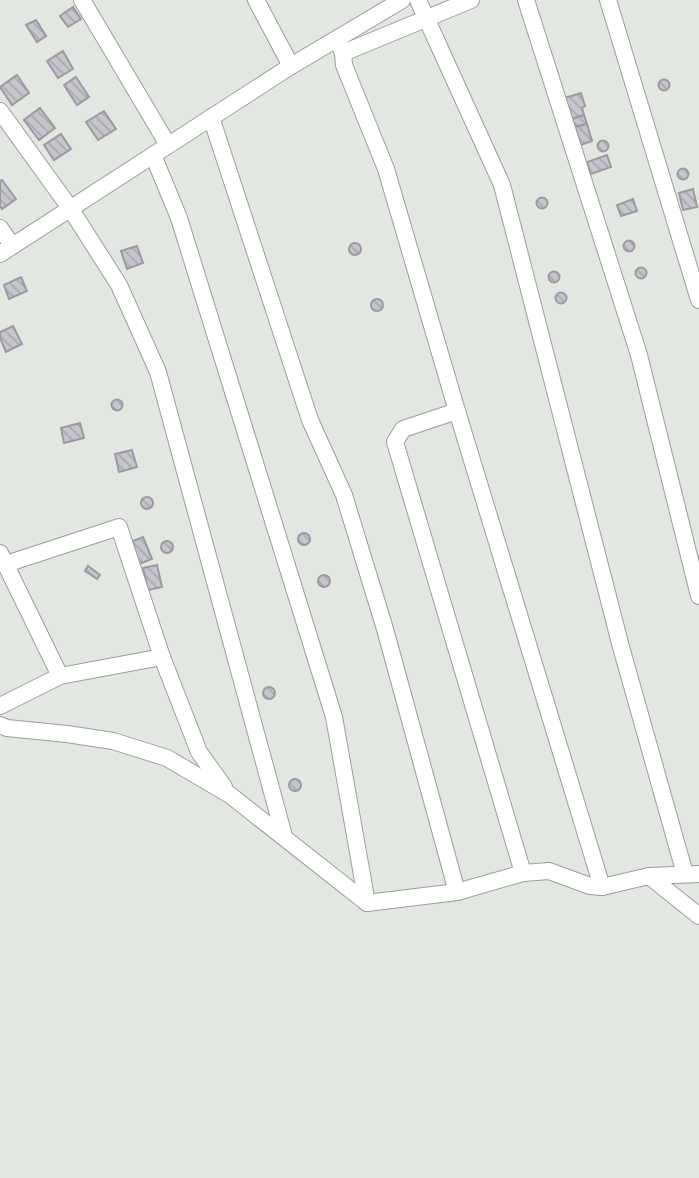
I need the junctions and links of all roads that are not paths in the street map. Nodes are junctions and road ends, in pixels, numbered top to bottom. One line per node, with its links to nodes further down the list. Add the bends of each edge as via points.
1 (82, 0): 13 (street)
2 (256, 0): 10 (street)
3 (402, 0): 9 (street)
4 (418, 0): 8 (street)
5 (471, 0): 8 (street)
6 (526, 0): 21 (street, via 639,355)
7 (608, 0): 18 (street)
8 (427, 19): 9 (street); 29 (street, via 502,185 621,647)
9 (340, 46): 10 (street); 19 (street, via 386,169)
10 (291, 66): 12 (street)
11 (0, 111): 15 (street)
12 (211, 117): 13 (street); 32 (street, via 310,420 344,495)
13 (167, 145): 14 (street)
14 (153, 155): 15 (street); 33 (street, via 179,218 334,717)
15 (71, 208): 17 (street); 27 (street, via 119,285 158,372)
16 (0, 228): 17 (street)
17 (6, 250)
18 (699, 300)
19 (457, 411): 28 (street, via 403,429 395,442); 31 (street)
20 (3, 559): 22 (street, via 119,527); 23 (street)
21 (699, 596)
22 (162, 657): 23 (street); 26 (street, via 199,752)
23 (60, 677): 24 (street)
24 (0, 706)
25 (0, 725): 26 (street, via 113,741 167,758)
26 (230, 794): 27 (street)
27 (284, 836): 33 (street)
28 (523, 873): 31 (street, via 549,870); 32 (street)
29 (692, 874): 30 (street)
30 (649, 876): 31 (street); 34 (street)
31 (602, 887)
32 (457, 892): 33 (street)
33 (367, 903)
34 (699, 916)

